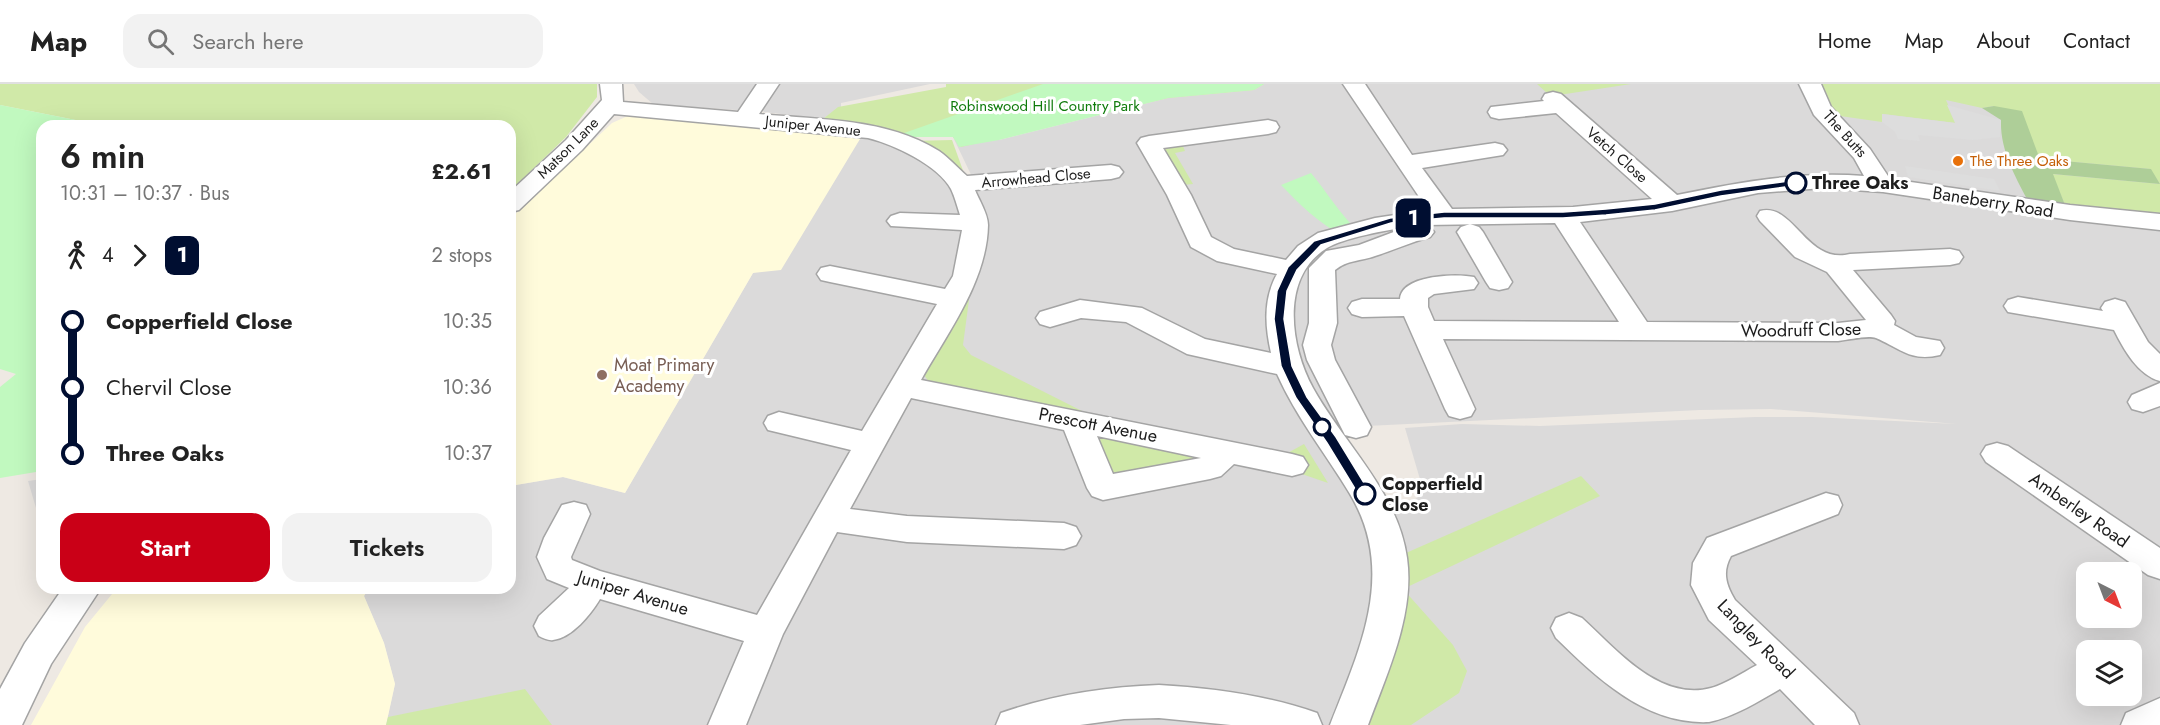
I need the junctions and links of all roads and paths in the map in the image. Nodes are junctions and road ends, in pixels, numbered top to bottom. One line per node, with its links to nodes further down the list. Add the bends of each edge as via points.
1 (768, 84): 6 (street)
2 (1354, 84): 9 (street)
3 (1810, 84): 12 (street, The Butts, via 1820,108 1862,151)
4 (610, 96): 6 (street, Juniper Avenue); 13 (street, Matson Lane, via 574,145)
5 (1499, 113): 14 (street, Vetch Close, via 1557,103)
6 (745, 119): 11 (street, Juniper Avenue, via 893,137 932,157)
7 (1268, 127): 24 (street, via 1149,143 1200,242 1226,255)
8 (1495, 150): 9 (street)
9 (1406, 163): 15 (street)
10 (1111, 172): 11 (street, Arrowhead Close)
11 (961, 184): 20 (street, Juniper Avenue)
12 (1880, 184): 14 (street, Baneberry Road, via 1786,183); 19 (street, Baneberry Road, via 2070,213)
13 (516, 199)
14 (1667, 199): 15 (street); 18 (street, Baneberry Road)
15 (1442, 212): 18 (street, Baneberry Road); 24 (street, Baneberry Road, via 1390,220 1317,243)
16 (1770, 216): 23 (street, via 1804,252)
17 (900, 221): 20 (street)
18 (1568, 222): 21 (street); 34 (street)
19 (2160, 222)
20 (976, 223): 28 (street, via 966,276)
21 (1470, 232): 26 (street); 41 (street, via 1402,236 1366,251 1335,257 1322,268 1323,323 1317,345)
22 (1950, 257): 23 (street)
23 (1836, 266): 33 (street, Woodruff Close, via 1881,321)
24 (1292, 269): 36 (street, Baneberry Road, via 1282,291 1279,319)
25 (830, 274): 28 (street)
26 (1499, 282)
27 (1465, 283): 32 (street, via 1428,286 1414,294)
28 (955, 299): 38 (street)
29 (2018, 306): 37 (street, via 2118,315 2137,347)
30 (1362, 308): 32 (street, Woodruff Close)
31 (1050, 318): 36 (street, via 1080,309 1132,314 1197,347)
32 (1419, 318): 34 (street, Woodruff Close); 39 (street)
33 (1879, 328): 34 (street, Woodruff Close, via 1838,332); 35 (street, via 1909,345)
34 (1638, 330)
35 (1930, 348)
36 (1286, 366): 63 (street, Baneberry Road, via 1302,398 1376,512 1387,538 1388,604)
37 (2160, 371)
38 (904, 387): 43 (street); 46 (street, Prescott Avenue)
39 (1460, 409)
40 (779, 423): 43 (street)
41 (1356, 427)
42 (1079, 430): 45 (street, via 1103,488 1210,468)
43 (871, 444): 49 (street)
44 (1997, 454): 51 (street, Amberley Road)
45 (1222, 458)
46 (1292, 465)
47 (1826, 505): 57 (street, Langley Road, via 1719,547 1710,562 1708,585 1722,610)
48 (574, 514): 52 (street, Juniper Avenue, via 554,557 559,569)
49 (828, 518): 50 (street, via 907,529); 56 (street)
50 (1064, 536)
51 (2149, 568)
52 (592, 583): 54 (street, via 578,604); 56 (street, Juniper Avenue)
53 (80, 594): 59 (street, via 31,665)
54 (552, 626)
55 (1569, 628): 57 (street, via 1645,694 1681,706 1711,704)
56 (766, 632): 60 (street)
57 (1785, 669): 64 (street, Langley Road)
58 (2160, 715): 65 (street)
59 (3, 725)
60 (727, 725)
61 (1015, 725): 62 (street, via 1112,702 1155,701 1196,702)
62 (1303, 725)
63 (1349, 725)
64 (1840, 725)
65 (2140, 725)

